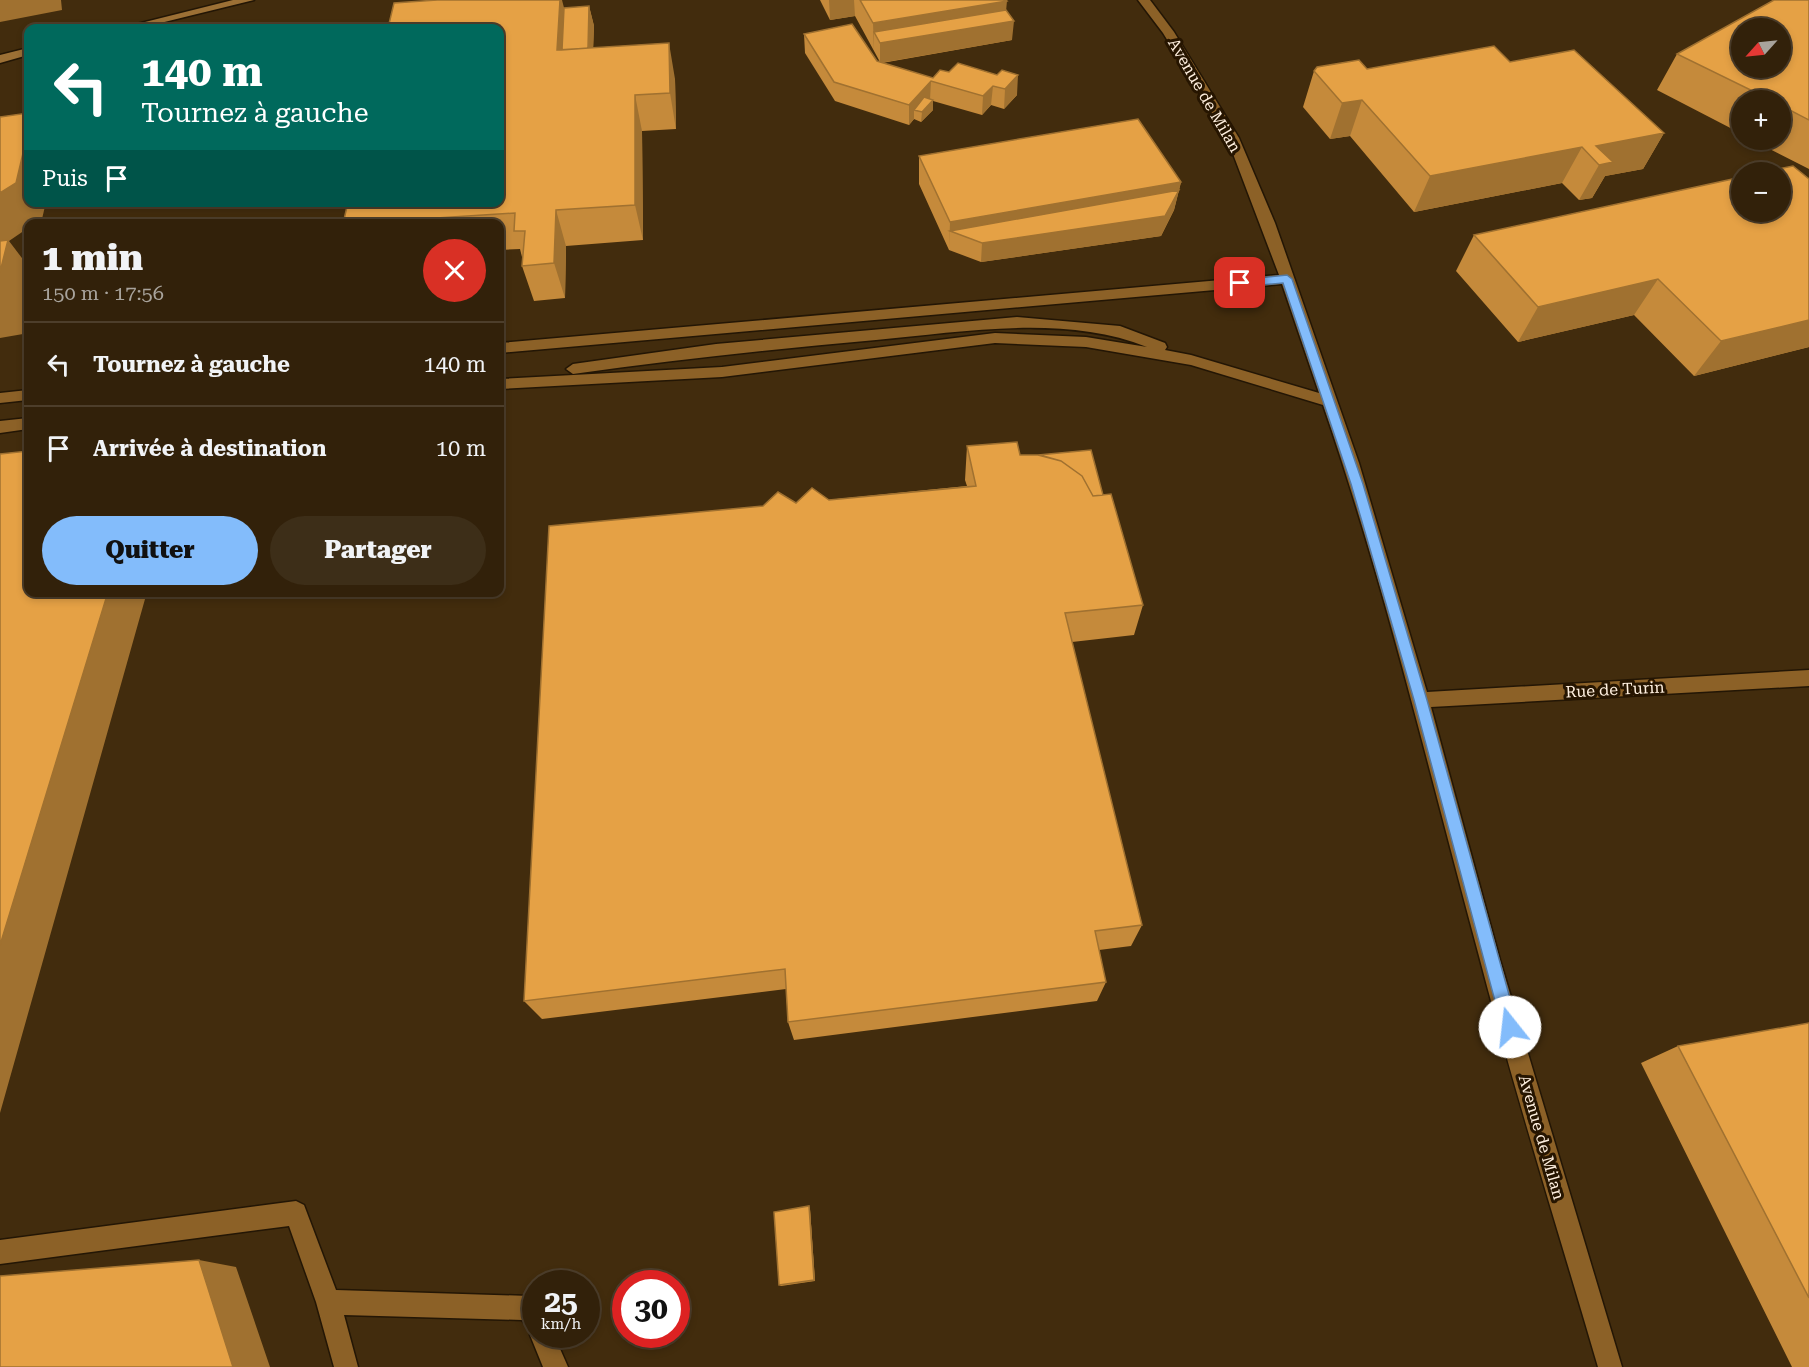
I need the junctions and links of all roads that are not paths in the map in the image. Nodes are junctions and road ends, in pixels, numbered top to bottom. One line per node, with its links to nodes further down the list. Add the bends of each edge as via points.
1 (248, 0): 3 (street)
2 (1144, 0): 6 (street, Avenue de Milan, via 1233,138)
3 (144, 24)
4 (24, 53): 5 (street)
5 (0, 59)
6 (1287, 279): 7 (street); 13 (street, Avenue de Milan)
7 (504, 348)
8 (1191, 360): 9 (street, via 1120,331 1017,322 716,350); 10 (street, via 1086,342 995,338 722,372); 13 (street)
9 (504, 381)
10 (504, 382)
11 (24, 395): 12 (street)
12 (0, 398)
13 (1329, 401): 17 (street, Avenue de Milan)
14 (24, 424): 15 (street)
15 (0, 427)
16 (1809, 678): 17 (street, Rue de Turin)
17 (1420, 700): 24 (street, Avenue de Milan, via 1490,960)
18 (0, 1252): 19 (street, via 296,1213)
19 (328, 1302): 20 (street); 22 (street)
20 (522, 1308)
21 (548, 1348): 23 (street)
22 (346, 1367)
23 (556, 1367)
24 (1610, 1367)

